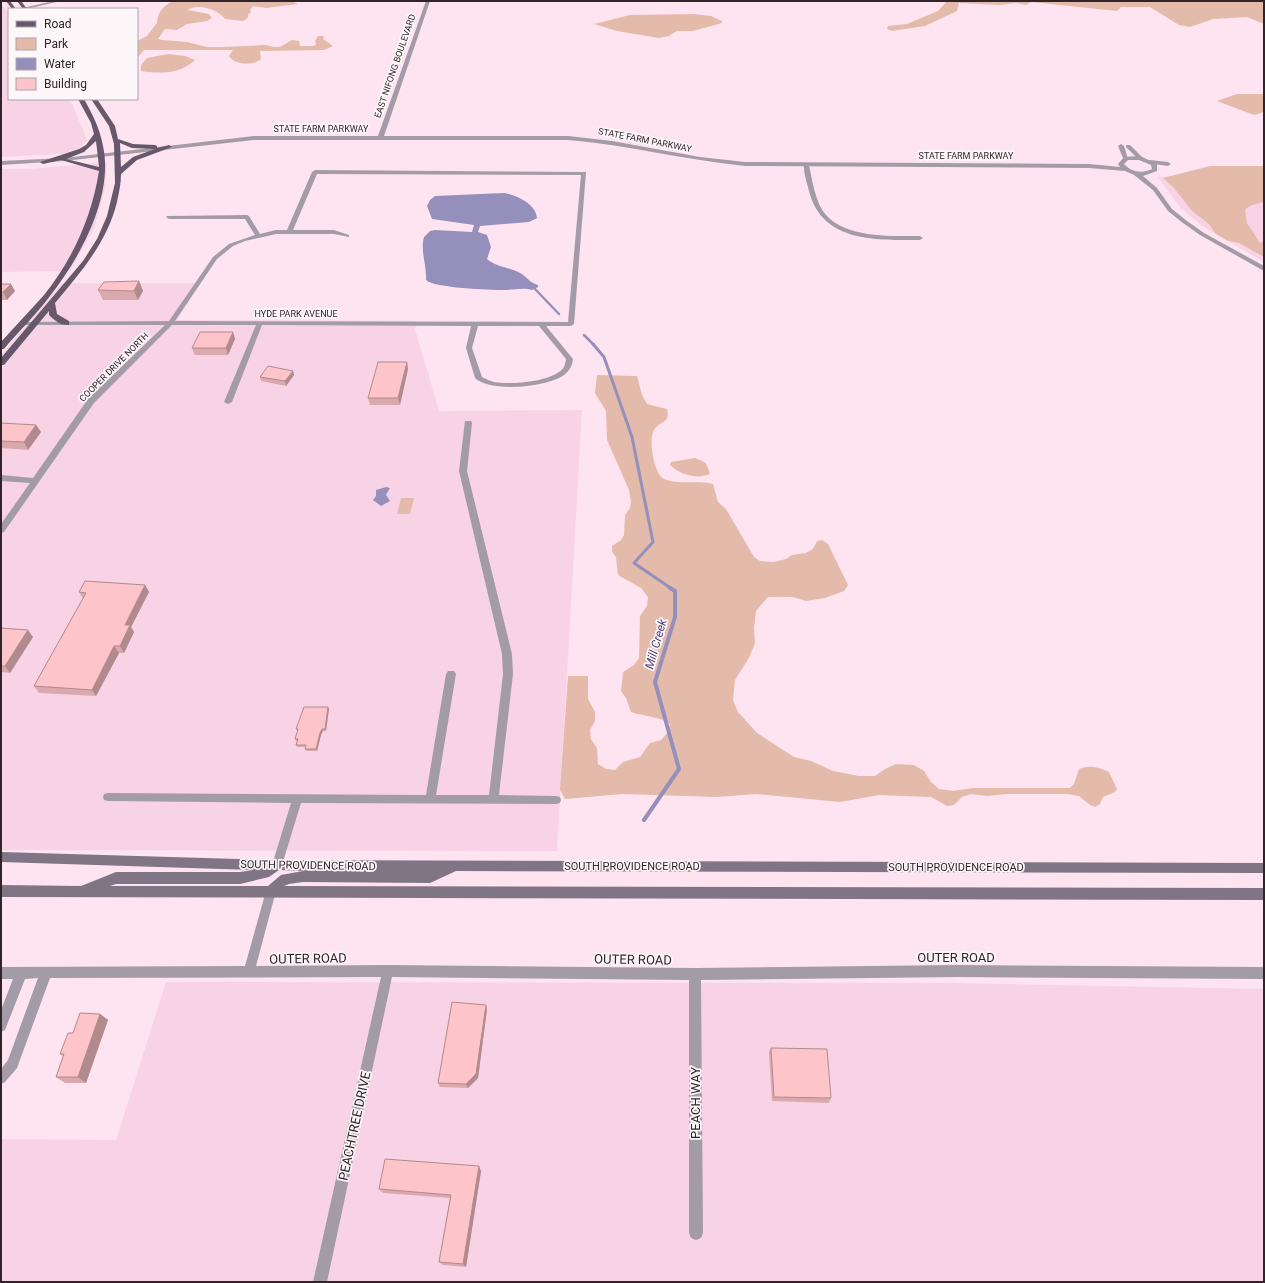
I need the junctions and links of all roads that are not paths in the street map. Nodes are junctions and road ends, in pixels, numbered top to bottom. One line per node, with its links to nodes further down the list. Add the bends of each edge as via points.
1 (19, 1): 4 (main road)
2 (58, 1): 4 (street)
3 (428, 1): 7 (street, EAST NIFONG BOULEVARD)
4 (25, 8)
5 (81, 100): 8 (main road)
6 (95, 100): 12 (main road, via 112,126)
7 (387, 121): 9 (street, via 376,130); 10 (street, EAST NIFONG BOULEVARD); 11 (street, via 393,130)
8 (98, 133): 17 (main road); 22 (main road, via 89,146 81,151)
9 (351, 138): 10 (street, STATE FARM PARKWAY); 15 (street, STATE FARM PARKWAY, via 254,138 214,140)
10 (381, 138): 11 (street, STATE FARM PARKWAY)
11 (412, 138): 24 (street, STATE FARM PARKWAY, via 591,139 709,161)
12 (117, 140): 15 (main road, via 140,147); 16 (main road)
13 (1121, 146): 20 (street)
14 (1128, 146): 18 (street)
15 (168, 147): 16 (street, STATE FARM PARKWAY); 29 (main road, via 130,160)
16 (118, 153): 17 (street, STATE FARM PARKWAY); 29 (main road)
17 (103, 155): 19 (street, STATE FARM PARKWAY); 27 (main road)
18 (1140, 158): 20 (street, STATE FARM PARKWAY); 23 (street)
19 (64, 160): 22 (street, STATE FARM PARKWAY); 27 (main road)
20 (1124, 160): 25 (street, STATE FARM PARKWAY); 26 (street, via 1122,166)
21 (1, 162): 22 (street, STATE FARM PARKWAY)
22 (43, 162)
23 (1150, 162): 28 (street, via 1156,167); 28 (street, via 1169,166)
24 (806, 165): 25 (street, STATE FARM PARKWAY); 36 (street, via 814,200 820,213 832,223 849,232 883,238)
25 (1089, 166): 26 (street, STATE FARM PARKWAY)
26 (1126, 169): 30 (street, STATE FARM PARKWAY)
27 (102, 170): 40 (main road, via 101,183 85,234 52,287)
28 (1154, 171): 30 (street); 31 (street, via 1151,177 1156,184)
29 (118, 173): 38 (main road, via 116,197 100,239 86,262)
30 (1136, 173): 31 (street)
31 (1155, 189): 37 (street, via 1170,210 1185,222)
32 (169, 217): 34 (street, via 247,217)
33 (289, 232): 34 (street, COOPER DRIVE NORTH); 35 (street, COOPER DRIVE NORTH, via 334,232); 45 (street, HYDE PARK AVENUE, via 315,172 584,173 572,324)
34 (258, 235): 42 (street, COOPER DRIVE NORTH, via 231,245 215,258)
35 (348, 236)
36 (920, 238)
37 (1264, 269)
38 (52, 303): 39 (main road); 41 (main road, via 53,315)
39 (36, 322): 40 (street, HYDE PARK AVENUE); 41 (street, HYDE PARK AVENUE); 47 (main road)
40 (21, 323): 46 (main road)
41 (66, 323): 42 (street, HYDE PARK AVENUE)
42 (171, 323): 43 (street, HYDE PARK AVENUE); 51 (street, COOPER DRIVE NORTH, via 91,401)
43 (260, 323): 44 (street, HYDE PARK AVENUE); 48 (street)
44 (475, 324): 45 (street, HYDE PARK AVENUE); 45 (street, via 469,348 479,378 491,384 555,378 567,371 570,359)
45 (540, 324)
46 (1, 347)
47 (1, 363)
48 (228, 402)
49 (468, 423): 57 (street, via 463,471 507,654 508,674)
50 (1, 478): 51 (street)
51 (36, 481): 52 (street, COOPER DRIVE NORTH)
52 (1, 530)
53 (451, 674): 55 (street)
54 (108, 797): 56 (street)
55 (430, 798): 56 (street); 57 (street)
56 (297, 799): 60 (street)
57 (494, 799): 58 (street)
58 (556, 800)
59 (1, 857): 60 (main road, SOUTH PROVIDENCE ROAD)
60 (277, 865): 61 (main road, SOUTH PROVIDENCE ROAD); 64 (main road, via 269,872 240,878 116,878)
61 (456, 866): 62 (main road, SOUTH PROVIDENCE ROAD); 65 (main road, via 430,876 288,878 278,882)
62 (1264, 868)
63 (1, 891): 64 (main road)
64 (78, 891): 65 (main road)
65 (271, 891): 66 (main road); 68 (street)
66 (1264, 894)
67 (388, 970): 68 (street, OUTER ROAD); 72 (street, OUTER ROAD); 77 (street, PEACHTREE DRIVE)
68 (249, 972): 71 (street, OUTER ROAD)
69 (1, 973): 70 (street, OUTER ROAD)
70 (21, 973): 71 (street, OUTER ROAD); 74 (street)
71 (46, 973): 75 (street, via 13,1064)
72 (694, 974): 73 (street, OUTER ROAD, via 958,971); 76 (street, PEACH WAY)
73 (1264, 974)
74 (1, 1026)
75 (1, 1078)
76 (696, 1233)
77 (320, 1282)

